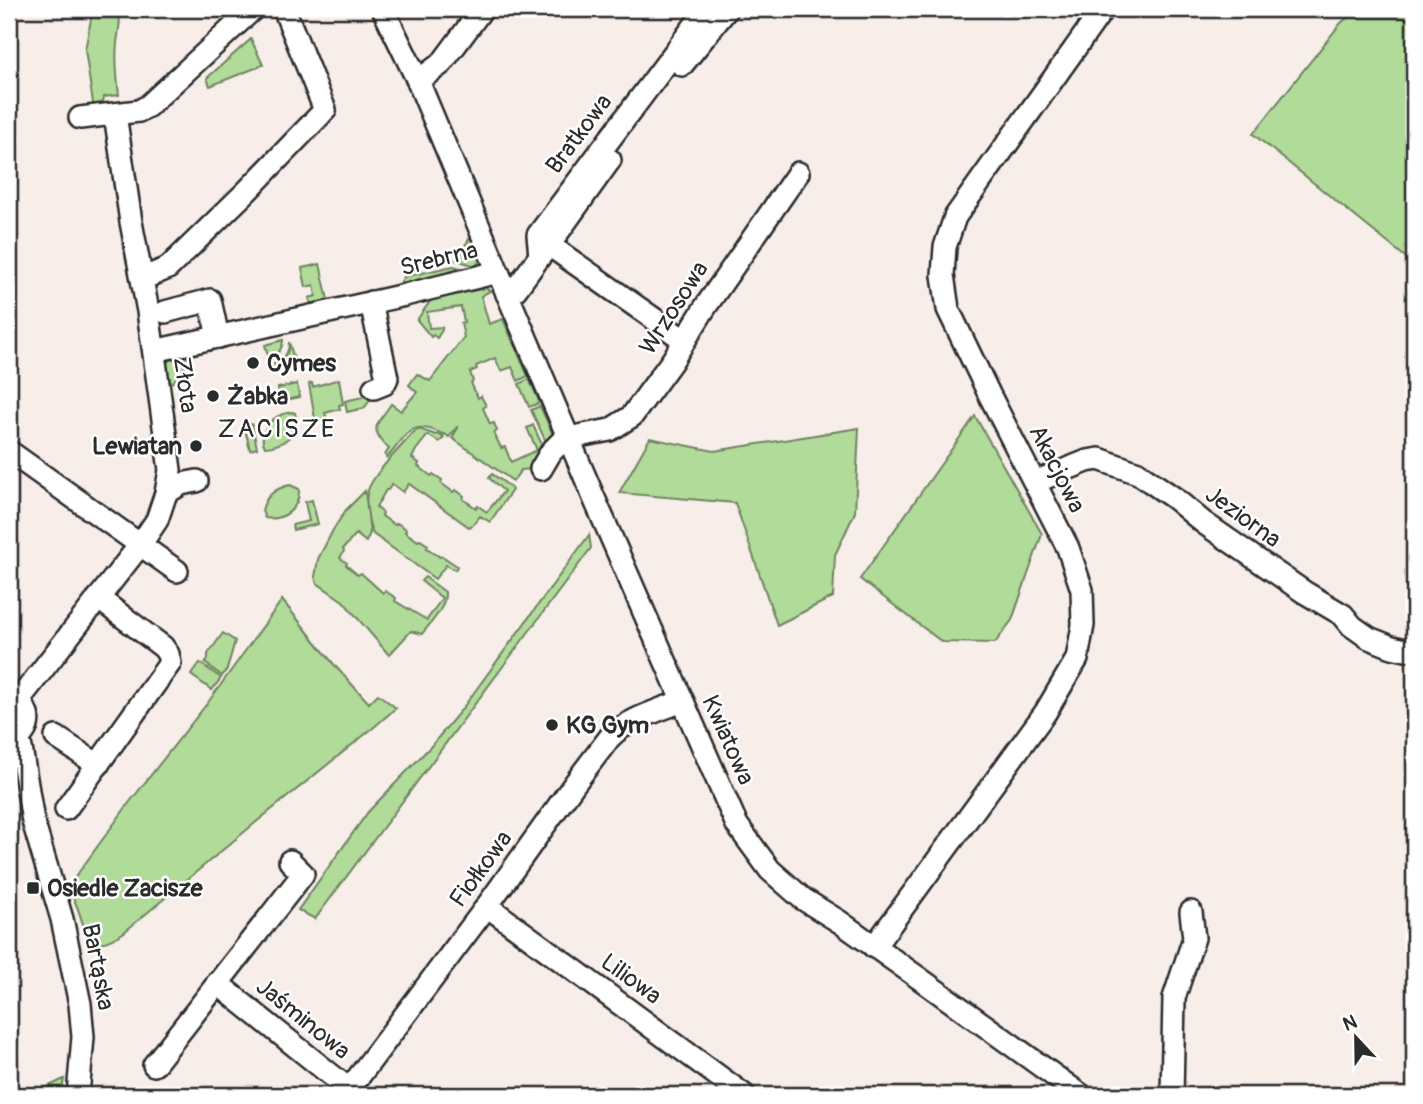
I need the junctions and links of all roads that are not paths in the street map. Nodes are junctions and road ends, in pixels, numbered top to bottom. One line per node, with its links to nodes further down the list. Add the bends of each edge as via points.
1 (253, 9): 9 (street, via 148,106)
2 (284, 9): 14 (street, via 325,110 183,254 164,271)
3 (383, 9): 8 (street, Srebrna)
4 (482, 9): 8 (street, via 442,63)
5 (707, 9): 12 (street, Bratkowa, via 538,235)
6 (727, 9): 12 (street)
7 (1103, 9): 26 (street, Akacjowa, via 955,217 945,247 948,309)
8 (418, 81): 13 (street, Srebrna)
9 (115, 114): 10 (street); 14 (street, Złota)
10 (80, 118)
11 (798, 173): 19 (street, Wrzosowa)
12 (545, 251): 15 (street, Bratkowa); 19 (street)
13 (498, 272): 15 (street, Kwiatowa); 16 (street, Srebrna)
14 (142, 279): 20 (street, Złota)
15 (507, 294): 22 (street, Kwiatowa)
16 (371, 302): 18 (street, Srebrna); 21 (street, via 387,378)
17 (165, 312): 18 (street, via 210,300)
18 (218, 337): 20 (street, Srebrna)
19 (684, 340): 22 (street, Wrzosowa, via 632,416 610,430)
20 (154, 351): 27 (street, Złota, via 170,470)
21 (374, 387)
22 (568, 438): 24 (street, via 551,452); 33 (street, Kwiatowa)
23 (10, 452): 28 (street)
24 (541, 469)
25 (197, 481): 27 (street)
26 (1035, 482): 31 (street, Jeziorna, via 1099,458 1138,473 1215,531 1343,615 1368,638 1392,647); 43 (street, Akacjowa, via 1068,548 1082,590 1083,625 1076,659 1045,713)
27 (166, 493): 28 (street, Złota)
28 (140, 545): 29 (street); 30 (street, Złota)
29 (177, 571)
30 (98, 598): 32 (street, Złota); 37 (street, via 163,647 170,663)
31 (1414, 648)
32 (13, 699): 35 (street, Bartąska, via 28,717 27,727)
33 (681, 701): 41 (street, Fiołkowa, via 627,724 610,737); 43 (street, Kwiatowa, via 737,825 770,870 803,899)
34 (56, 737): 37 (street)
35 (13, 740): 39 (street, Bartąska)
36 (9, 760): 39 (street, Bartąska)
37 (98, 765): 38 (street)
38 (66, 809)
39 (32, 811): 47 (street, Bartąska, via 80,1004 83,1037)
40 (290, 861): 44 (street, Jaśminowa, via 303,874)
41 (487, 906): 46 (street, Fiołkowa); 48 (street, Liliowa)
42 (1191, 912): 50 (street, via 1194,937 1174,998)
43 (874, 947): 49 (street, Kwiatowa)
44 (218, 982): 45 (street, Jaśminowa); 46 (street, Jaśminowa)
45 (154, 1065)
46 (350, 1093)
47 (78, 1095)
48 (744, 1095)
49 (1081, 1095)
50 (1172, 1095)

